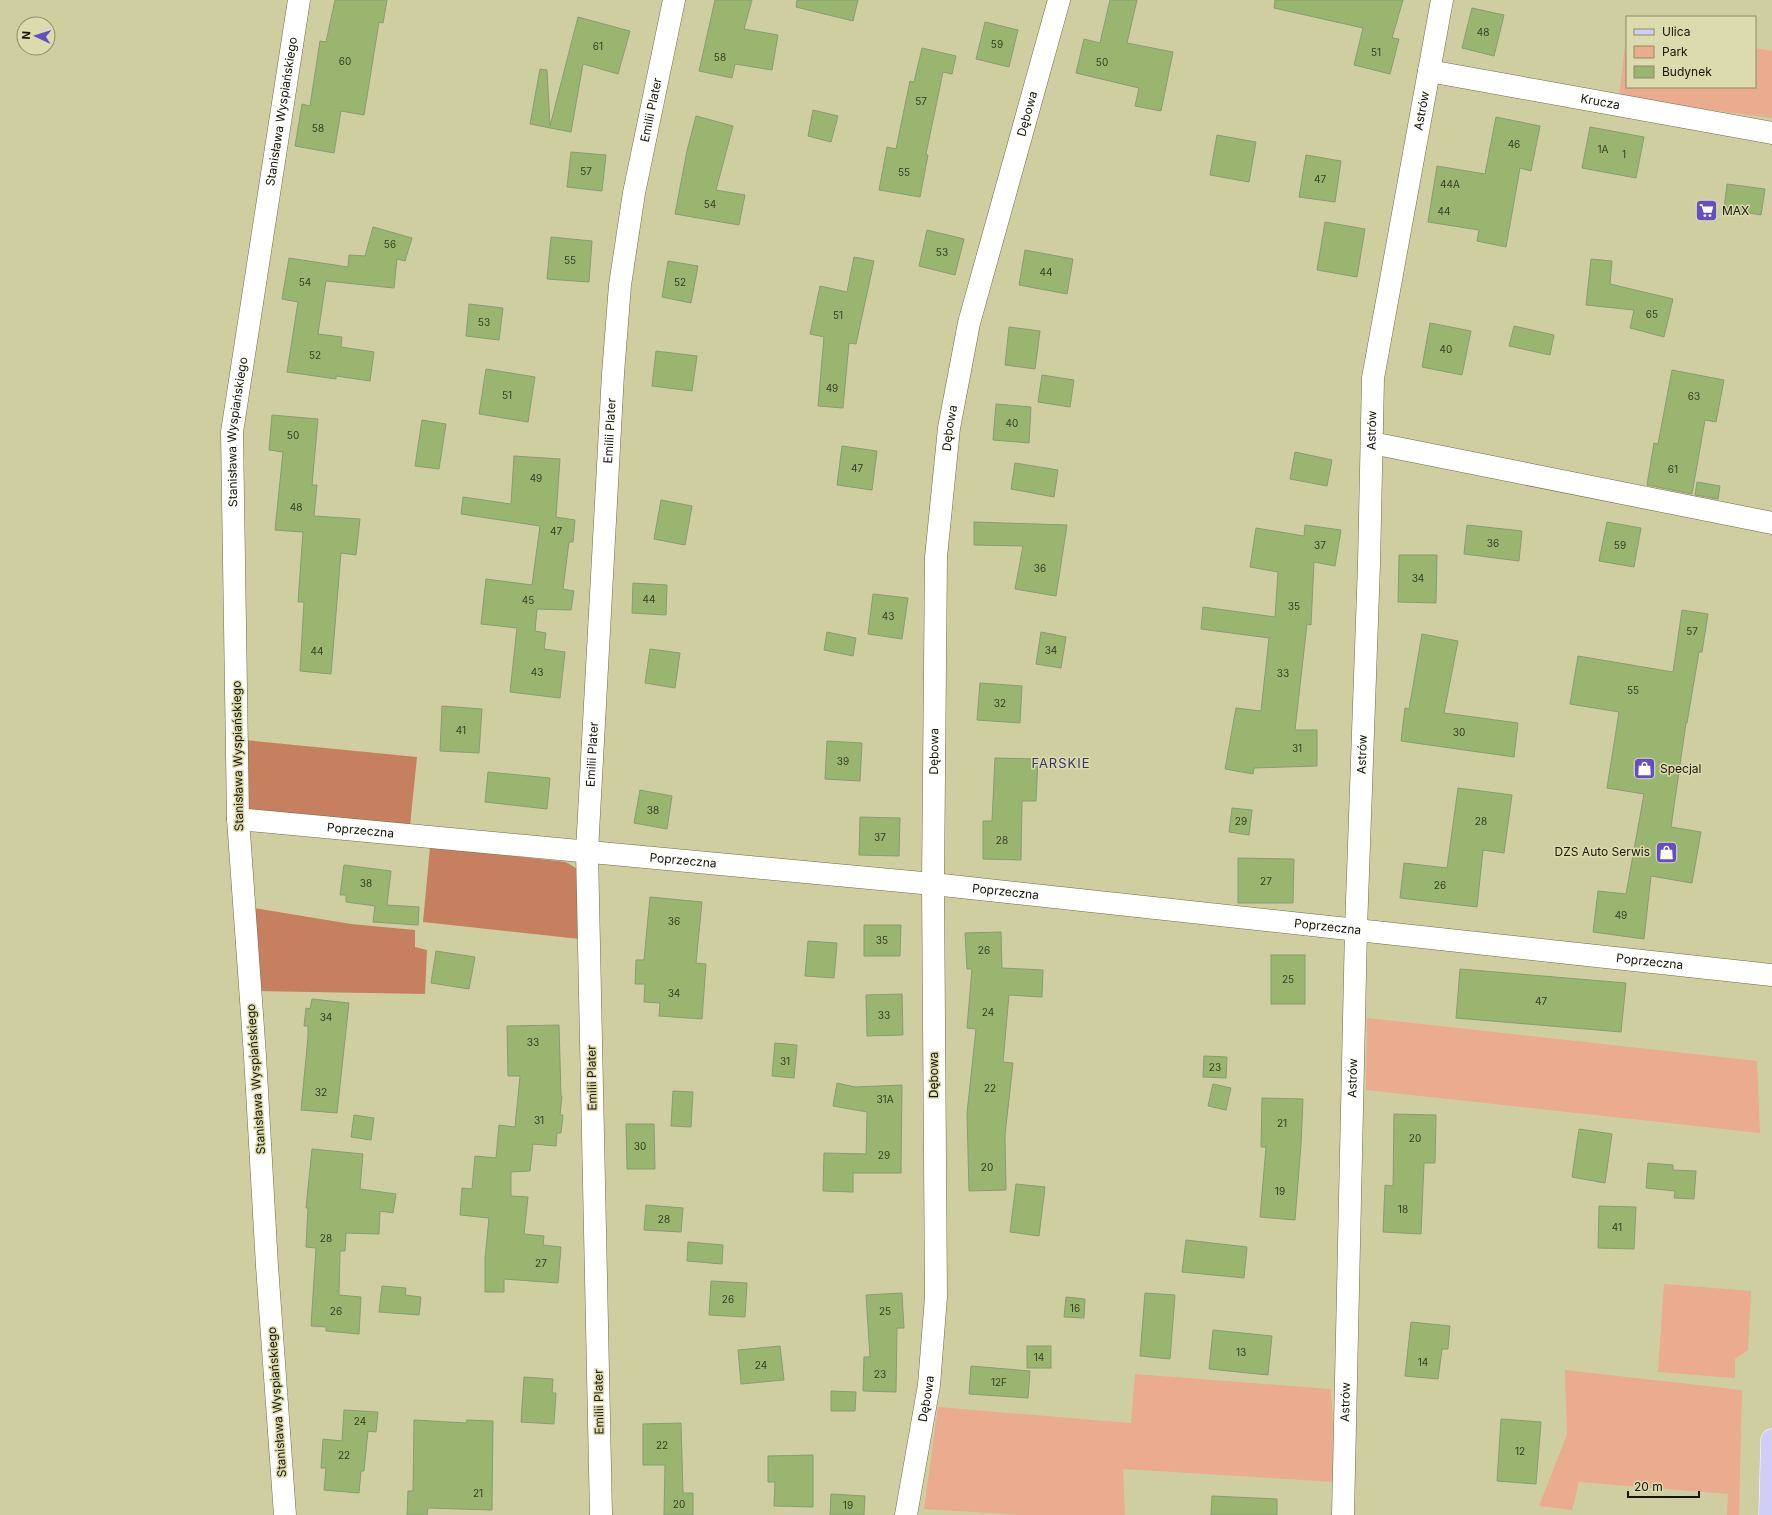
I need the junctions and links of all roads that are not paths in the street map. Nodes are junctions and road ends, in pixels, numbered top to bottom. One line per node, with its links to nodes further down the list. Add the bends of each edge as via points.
1 (299, 0): 9 (street, Stanisława Wyspiańskiego, via 232,432)
2 (674, 0): 10 (street, Emilii Plater, via 634,193 620,285 612,374)
3 (1059, 0): 11 (street, Dębowa, via 969,323 949,428 936,557)
4 (1442, 0): 5 (street, Astrów)
5 (1429, 71): 6 (street, Krucza); 7 (street, Astrów, via 1373,378)
6 (1772, 133)
7 (1372, 443): 8 (street); 12 (street, Astrów)
8 (1772, 523)
9 (238, 819): 10 (street, Poprzeczna); 15 (street, Stanisława Wyspiańskiego)
10 (587, 851): 11 (street, Poprzeczna); 16 (street, Emilii Plater)
11 (933, 884): 12 (street, Poprzeczna); 17 (street, Dębowa, via 936,1297 929,1385)
12 (1356, 929): 13 (street, Poprzeczna); 18 (street, Astrów)
13 (1772, 975)
14 (1772, 1440): 19 (main road)
15 (285, 1515)
16 (601, 1515)
17 (906, 1515)
18 (1343, 1515)
19 (1770, 1515)

